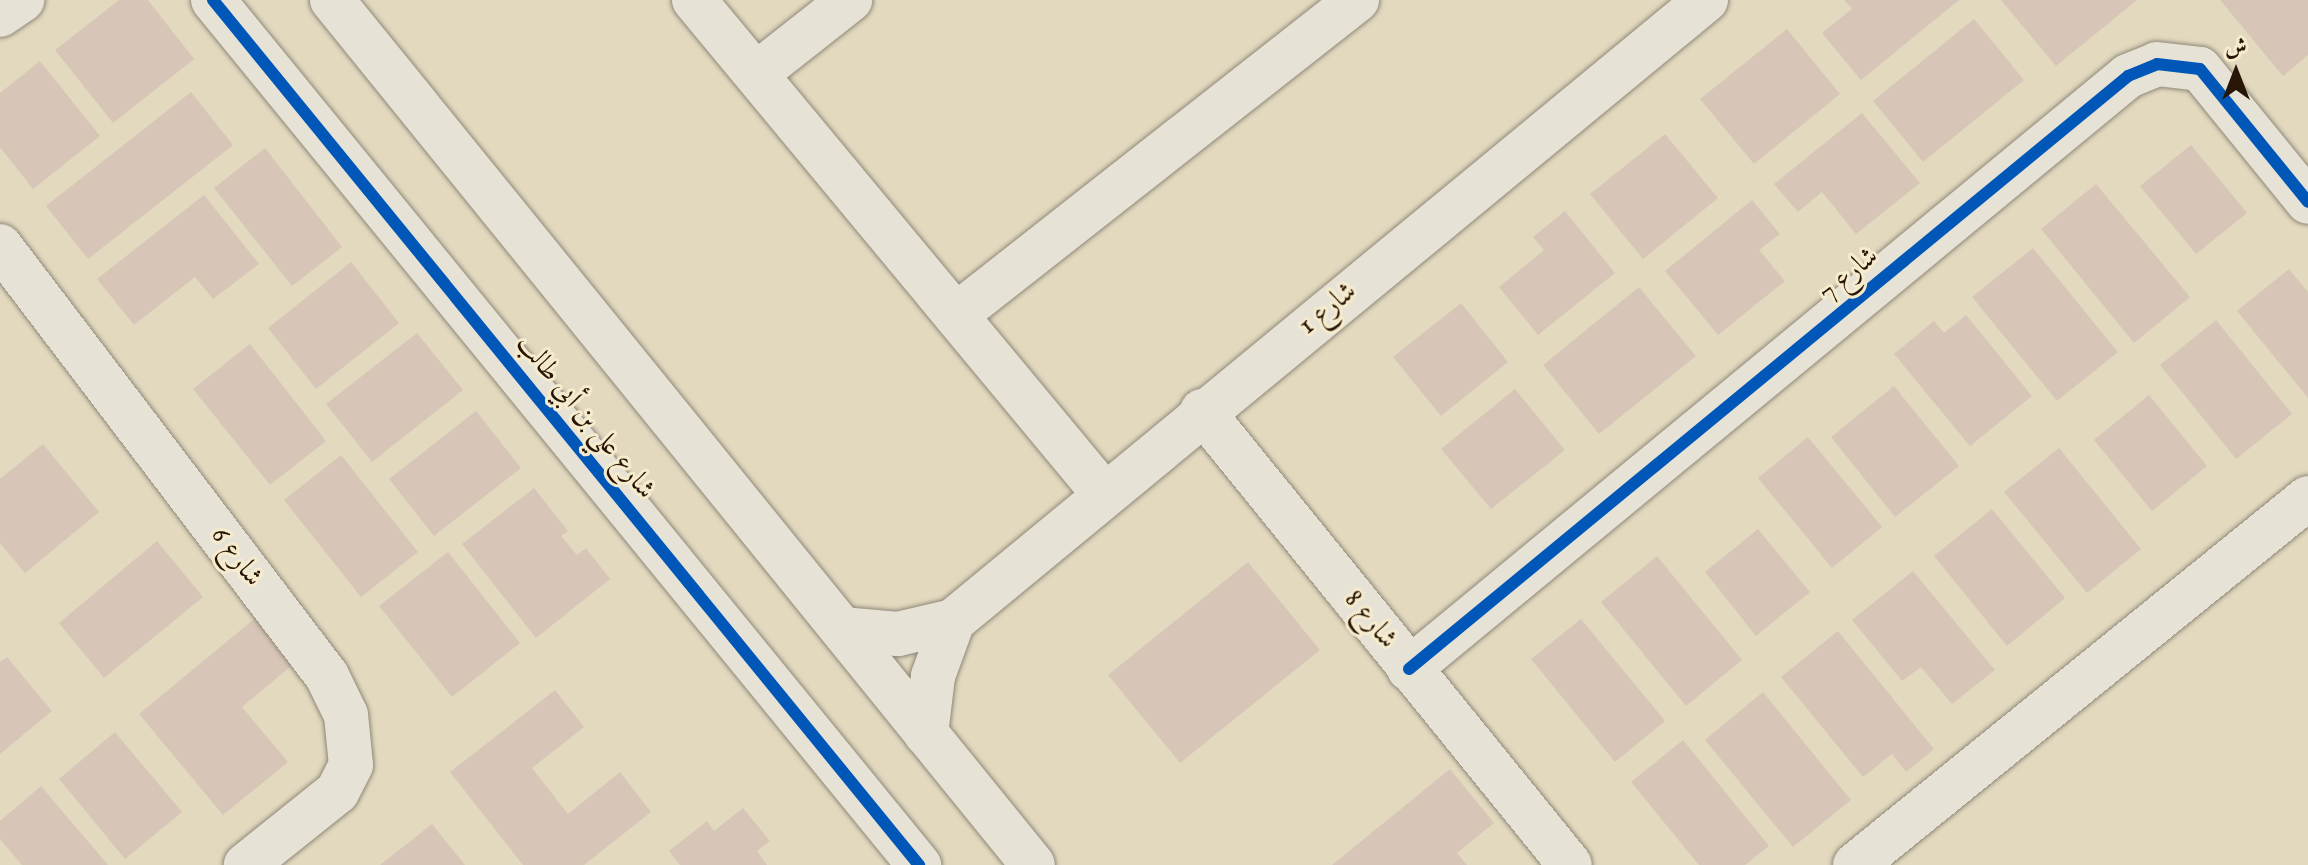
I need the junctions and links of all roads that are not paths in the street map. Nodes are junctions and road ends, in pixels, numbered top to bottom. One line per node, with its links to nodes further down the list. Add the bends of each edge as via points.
1 (22, 0): 8 (street)
2 (213, 0): 21 (street, شارع علي بن أبي طالب)
3 (332, 0): 17 (street)
4 (694, 0): 9 (street)
5 (850, 0): 9 (street)
6 (1357, 0): 12 (street)
7 (1706, 0): 13 (street, شارع 1)
8 (0, 15)
9 (756, 74): 12 (street)
10 (2308, 202): 18 (street, شارع 7, via 2200,69 2157,64 2128,76)
11 (0, 246): 20 (street, شارع 6, via 327,676 346,715 352,757 337,792)
12 (956, 315): 14 (street)
13 (1202, 411): 14 (street, شارع 1); 18 (street, شارع 8)
14 (1104, 494): 16 (street, شارع 1)
15 (2308, 498): 24 (street)
16 (953, 621): 17 (street, شارع 1, via 898,634); 19 (street, شارع 1, via 933,676)
17 (842, 629): 19 (street)
18 (1409, 669): 23 (street, شارع 8)
19 (926, 734): 22 (street)
20 (246, 865)
21 (919, 865)
22 (1033, 865)
23 (1570, 865)
24 (1855, 865)

